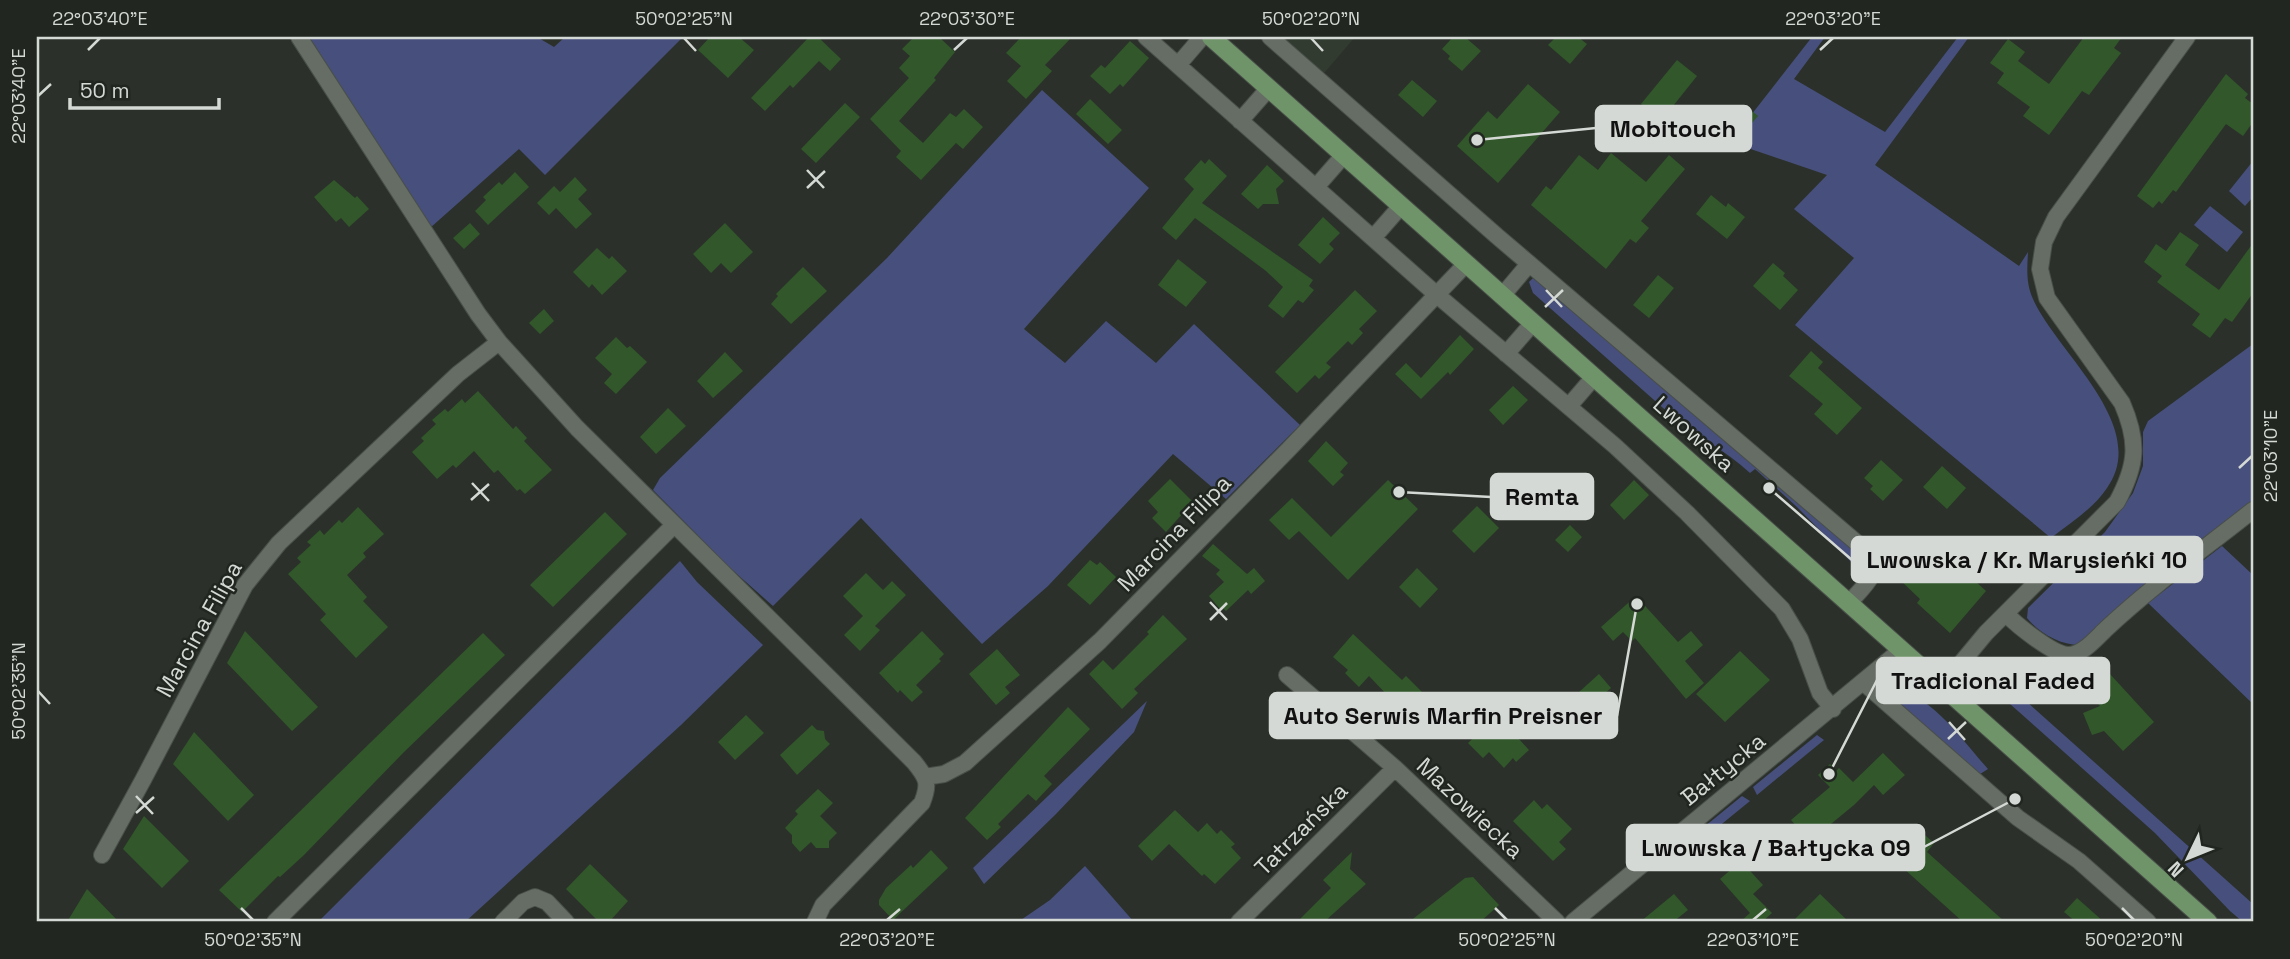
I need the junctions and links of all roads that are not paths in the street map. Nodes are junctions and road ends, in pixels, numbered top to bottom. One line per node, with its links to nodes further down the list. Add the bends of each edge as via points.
1 (299, 37): 18 (street)
2 (1146, 37): 6 (street)
3 (1270, 37): 14 (street)
4 (2187, 37): 25 (street, via 2056,217 2044,242 2040,269 2047,298 2122,403 2134,439 2131,472 2117,502)
5 (1214, 38): 6 (street); 7 (main road, Lwowska)
6 (1178, 65): 8 (street)
7 (1269, 88): 8 (street); 9 (main road, Lwowska)
8 (1240, 121): 10 (street)
9 (1344, 155): 10 (street); 11 (main road, Lwowska)
10 (1315, 187): 12 (street)
11 (1401, 206): 12 (street); 13 (main road, Lwowska)
12 (1373, 239): 15 (street)
13 (1466, 264): 15 (street, Marcina Filipa); 16 (main road, Lwowska)
14 (1529, 264): 16 (street); 24 (street, via 1870,554 1875,560 1874,572)
15 (1437, 295): 19 (street); 32 (street, Marcina Filipa, via 1100,641 965,763)
16 (1502, 296): 17 (main road, Lwowska)
17 (1533, 323): 19 (street); 20 (main road, Lwowska)
18 (499, 342): 23 (street); 33 (street, Marcina Filipa, via 458,374 279,542 245,585)
19 (1506, 354): 21 (street)
20 (1594, 377): 21 (street); 24 (main road, Lwowska)
21 (1569, 406): 30 (street, via 1654,480 1782,609)
22 (2253, 510): 25 (street, via 2079,652 2067,655 2048,646)
23 (674, 525): 32 (street); 34 (street)
24 (1849, 603): 26 (main road, Lwowska)
25 (2006, 614): 29 (street)
26 (1901, 650): 28 (street, Bałtycka); 29 (main road, Lwowska)
27 (1287, 675): 31 (street, Mazowiecka)
28 (1864, 683): 30 (street, Bałtycka); 41 (street, via 2018,818 2079,861)
29 (1942, 686): 42 (main road, Lwowska)
30 (1833, 709): 40 (street, Bałtycka)
31 (1395, 768): 38 (street, Tatrzańska); 39 (street, Mazowiecka)
32 (925, 777): 37 (street, via 922,803 822,905)
33 (102, 855)
34 (275, 922)
35 (503, 922): 36 (street, via 523,902 535,898 547,902)
36 (566, 922)
37 (815, 922)
38 (1239, 922)
39 (1557, 922)
40 (1573, 922)
41 (2148, 922)
42 (2208, 922)

